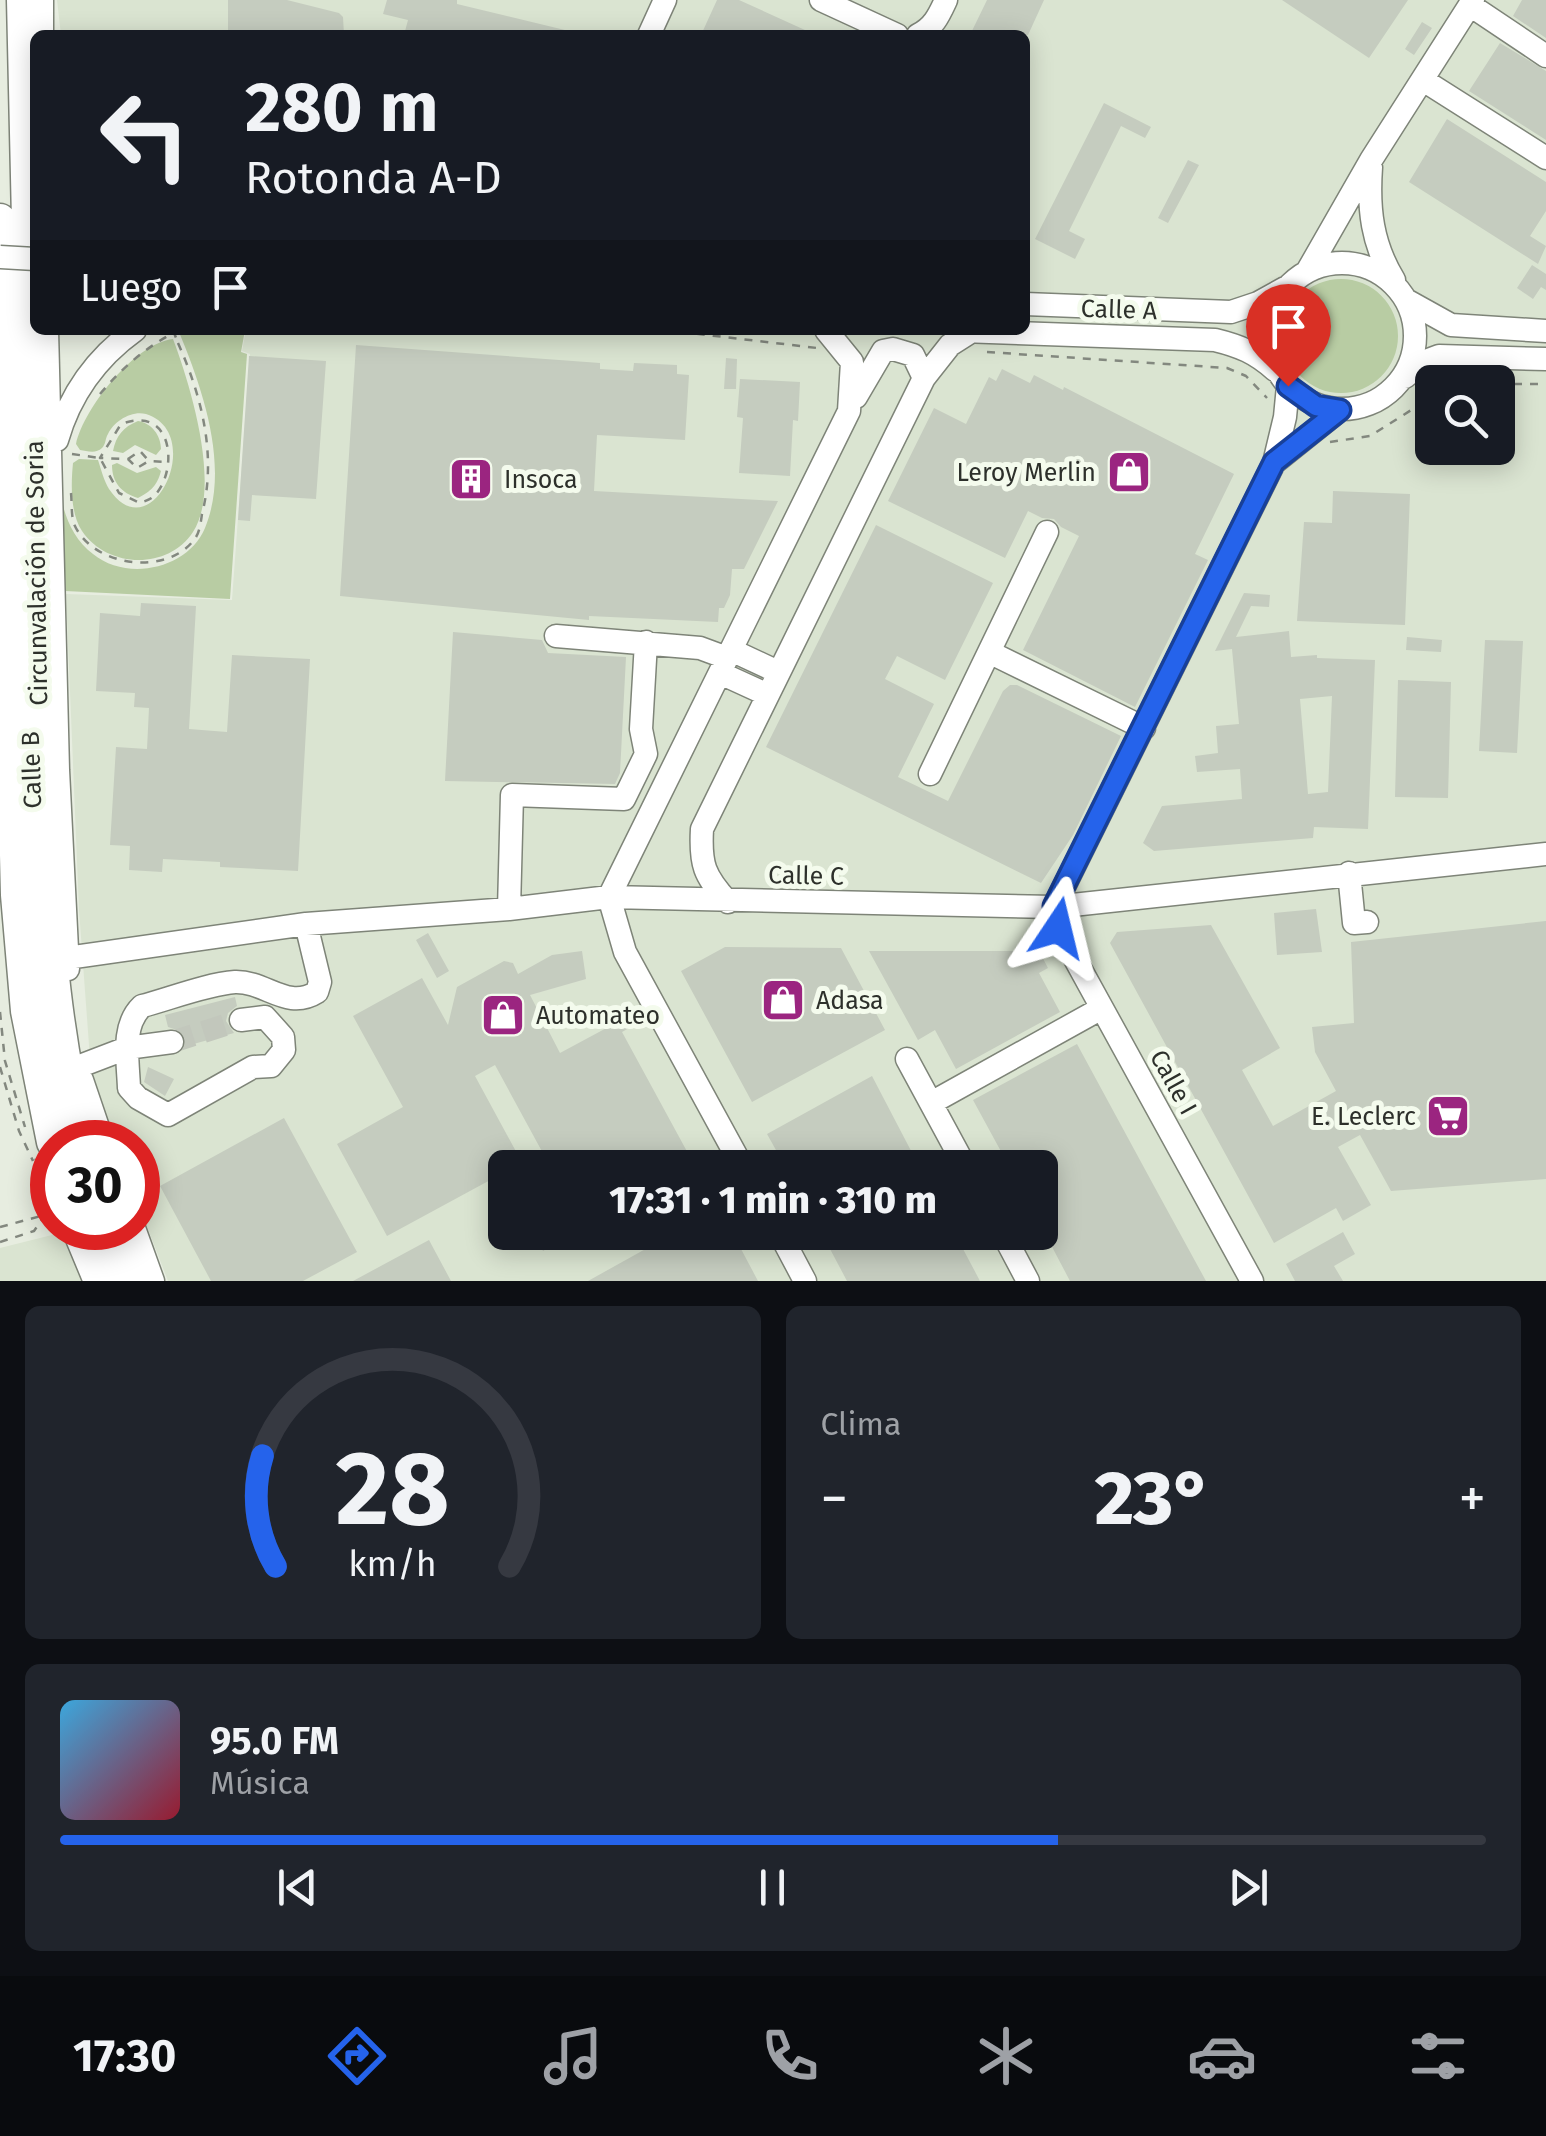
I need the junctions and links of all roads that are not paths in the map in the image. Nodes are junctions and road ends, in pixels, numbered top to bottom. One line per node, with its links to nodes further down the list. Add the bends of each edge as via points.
1 (23, 0): 20 (highway, Circunvalación de Soria)
2 (42, 0): 7 (street)
3 (665, 0): 8 (street)
4 (821, 0): 9 (street)
5 (946, 0): 10 (street)
6 (1471, 3): 11 (street); 12 (street)
7 (42, 30)
8 (651, 30)
9 (886, 30)
10 (928, 30)
11 (1546, 56)
12 (1423, 80): 13 (street); 14 (street)
13 (1546, 158)
14 (1371, 160): 18 (street); 21 (street, via 1371,224)
15 (0, 220): 47 (highway, Circunvalación de Soria)
16 (0, 257): 17 (street, bridge)
17 (30, 260)
18 (1308, 270): 19 (street); 21 (street, via 1355,263 1379,272)
19 (1288, 286): 22 (street, Calle A, via 1231,312); 31 (street, via 1269,328 1270,351)
20 (30, 290)
21 (1402, 294): 23 (street, via 1451,325); 32 (street, via 1416,332)
22 (1030, 304)
23 (1546, 332)
24 (31, 335): 65 (highway, Circunvalación de Soria, via 49,959)
25 (47, 335): 36 (street, Calle B)
26 (128, 335): 36 (street, via 87,374 64,416)
27 (831, 335): 34 (street, via 854,370)
28 (975, 341): 30 (street, via 950,345); 31 (street, Calle A, via 1215,340 1260,356)
29 (1546, 359): 32 (street, via 1440,356)
30 (924, 378): 34 (street, via 914,355 883,351); 42 (street)
31 (1283, 379): 33 (street, via 1316,406); 35 (street, via 1286,416)
32 (1402, 379): 33 (street, via 1375,402)
33 (1340, 410): 35 (street)
34 (849, 411): 41 (street)
35 (1274, 462): 45 (street)
36 (50, 468): 56 (street, Calle B)
37 (1047, 532): 40 (street)
38 (556, 636): 39 (street)
39 (646, 642): 41 (street, via 700,648); 53 (street, via 646,754 624,800 512,794)
40 (989, 652): 45 (street); 46 (street)
41 (726, 660): 42 (street); 43 (street); 50 (street)
42 (778, 672): 43 (street)
43 (768, 695): 51 (street, via 702,829 700,858)
44 (0, 707): 47 (highway)
45 (1144, 728): 52 (street)
46 (930, 774)
47 (14, 824): 64 (highway, Circunvalación de Soria)
48 (1546, 854): 49 (street, Calle C)
49 (1350, 873): 52 (street, Calle C); 54 (street, via 1354,923)
50 (608, 897): 51 (street, Calle C); 53 (street, Calle C); 67 (street, via 625,952)
51 (728, 902): 52 (street, Calle C)
52 (1054, 906): 57 (street, Calle I, via 1058,928)
53 (509, 909): 55 (street, Calle C)
54 (1366, 922)
55 (306, 924): 56 (street, Calle C); 60 (street, via 317,992 287,999 234,982 142,1006 131,1017)
56 (66, 958): 62 (street, Calle B)
57 (1102, 1008): 63 (street); 79 (street, Calle I)
58 (241, 1020): 60 (street, via 265,1018 283,1036 284,1050 271,1066 253,1067 168,1116 129,1088)
59 (172, 1042): 60 (street)
60 (127, 1048): 62 (street)
61 (907, 1059): 63 (street)
62 (80, 1066): 66 (street, Calle B)
63 (931, 1103): 68 (street)
64 (41, 1120)
65 (76, 1120)
66 (95, 1120)
67 (733, 1150)
68 (956, 1150)
69 (87, 1250): 74 (highway)
70 (118, 1250): 75 (highway)
71 (142, 1250): 76 (street)
72 (788, 1250): 77 (street)
73 (1012, 1250): 78 (street)
74 (100, 1281)
75 (131, 1281)
76 (153, 1281)
77 (805, 1281)
78 (1028, 1281)
79 (1252, 1281)

